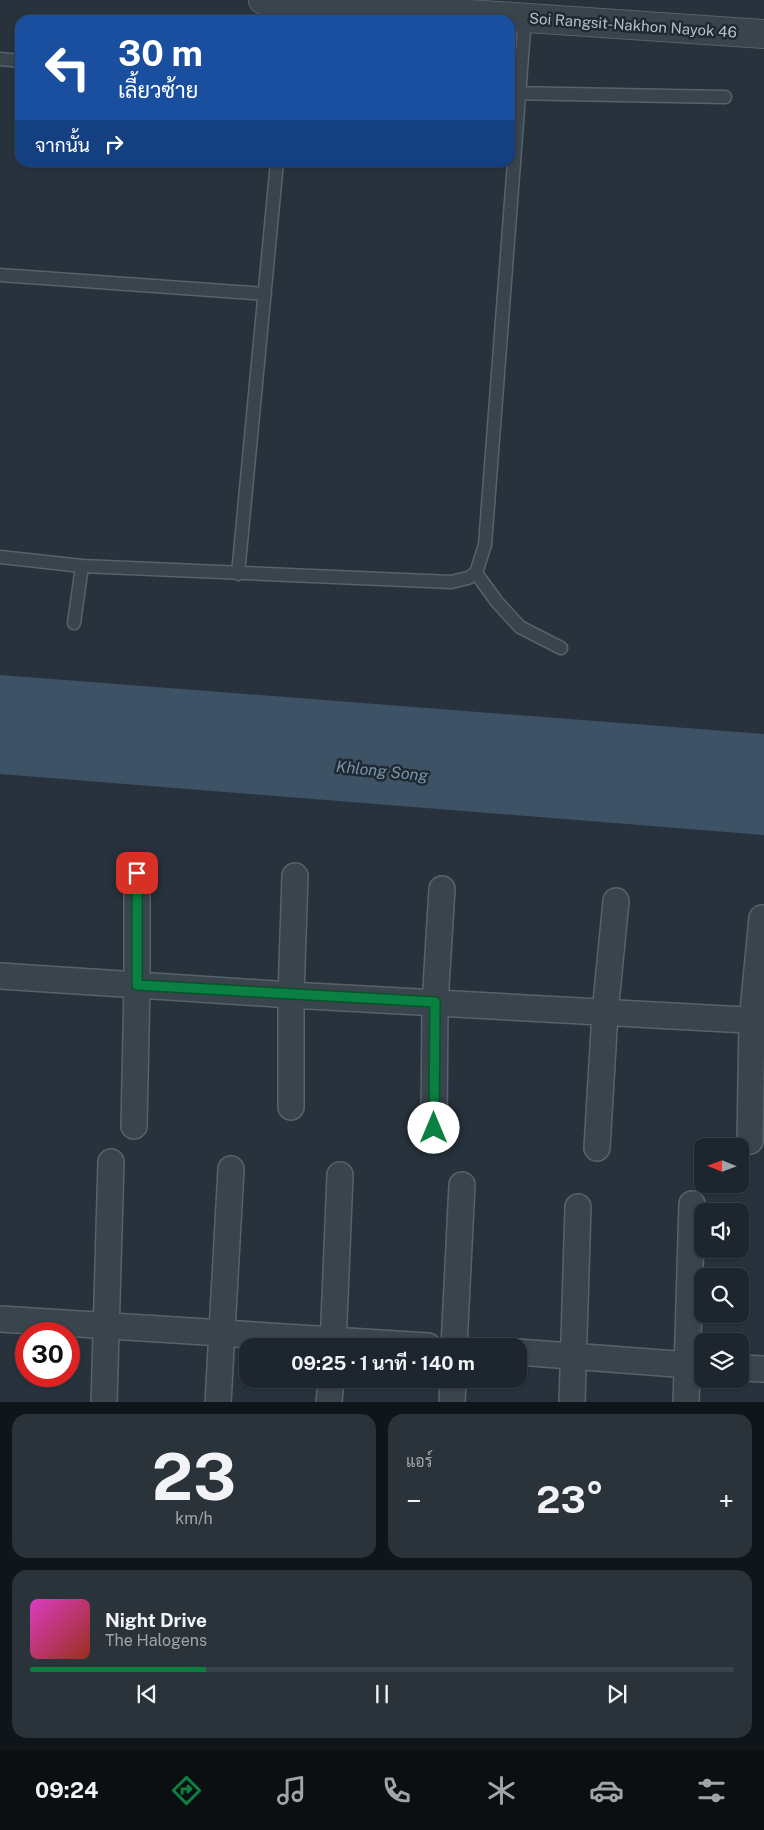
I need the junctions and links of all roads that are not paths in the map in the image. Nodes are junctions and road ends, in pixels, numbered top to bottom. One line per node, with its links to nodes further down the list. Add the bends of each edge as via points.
1 (263, 0): 2 (street, Soi Rangsit-Nakhon Nayok 46)
2 (481, 15)
3 (515, 17): 4 (street, Soi Rangsit-Nakhon Nayok 46)
4 (525, 18): 5 (street, Soi Rangsit-Nakhon Nayok 46); 8 (lane)
5 (764, 34)
6 (0, 59): 7 (lane)
7 (15, 60)
8 (515, 86)
9 (515, 93): 10 (lane)
10 (725, 97)
11 (277, 167): 14 (lane)
12 (509, 167): 17 (lane, via 485,545)
13 (0, 275): 14 (lane)
14 (265, 294): 18 (lane)
15 (0, 557): 16 (lane)
16 (82, 566): 18 (lane); 19 (lane)
17 (476, 573): 18 (lane, via 451,582); 20 (lane, via 496,602 520,627)
18 (238, 574)
19 (74, 623)
20 (561, 648)
21 (137, 873): 27 (street)
22 (295, 876): 28 (street)
23 (442, 889): 29 (street)
24 (616, 900): 30 (street)
25 (762, 918): 31 (street)
26 (0, 976): 27 (street)
27 (137, 985): 28 (street); 33 (street)
28 (291, 995): 29 (street); 32 (street)
29 (435, 1002): 30 (street); 34 (street)
30 (605, 1013): 31 (street); 36 (street)
31 (758, 1021): 35 (street)
32 (291, 1108)
33 (134, 1126)
34 (434, 1128)
35 (750, 1142)
36 (597, 1148)
37 (111, 1162): 44 (street)
38 (231, 1169): 45 (street)
39 (340, 1175): 48 (street)
40 (462, 1185): 49 (street)
41 (692, 1204): 46 (street)
42 (578, 1207): 51 (street)
43 (0, 1319): 44 (street)
44 (106, 1326): 45 (street); 58 (street)
45 (221, 1333): 47 (street); 59 (street)
46 (694, 1333)
47 (272, 1338)
48 (333, 1338)
49 (454, 1338)
50 (527, 1352): 51 (street)
51 (574, 1355): 52 (street); 62 (street)
52 (694, 1366)
53 (749, 1368): 54 (street)
54 (764, 1369)
55 (694, 1370): 63 (street)
56 (330, 1388): 60 (street)
57 (453, 1388): 61 (street)
58 (104, 1402)
59 (218, 1402)
60 (329, 1402)
61 (452, 1402)
62 (572, 1402)
63 (686, 1402)

